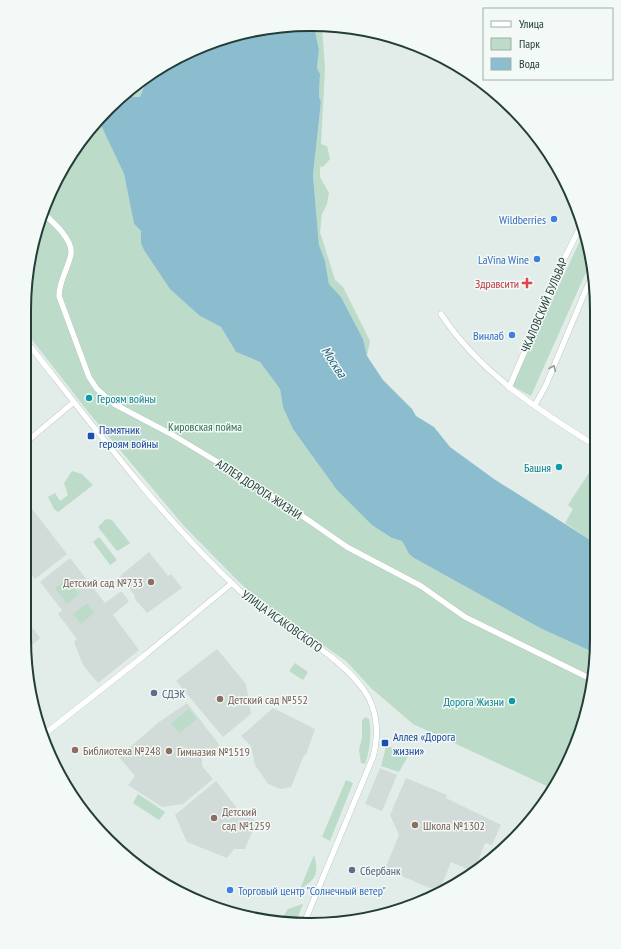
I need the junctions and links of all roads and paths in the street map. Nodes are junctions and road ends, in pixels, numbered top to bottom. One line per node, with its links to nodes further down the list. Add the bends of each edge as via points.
1 (47, 217): 12 (street, АЛЛЕЯ ДОРОГА ЖИЗНИ, via 65,236 71,248 71,255 59,286 59,296 89,377 102,395 285,504 347,547 421,586 465,618)
2 (578, 232): 6 (street, ЧКАЛОВСКИЙ БУЛЬВАР)
3 (589, 284): 8 (street, one-way to 3)
4 (441, 314): 6 (street, via 465,345)
5 (31, 347): 7 (street, УЛИЦА ИСАКОВСКОГО)
6 (508, 388): 8 (street)
7 (74, 402): 9 (street); 11 (street, УЛИЦА ИСАКОВСКОГО, via 133,477)
8 (535, 405): 10 (street)
9 (31, 438)
10 (590, 442)
11 (232, 583): 13 (street); 14 (street, УЛИЦА ИСАКОВСКОГО, via 259,607 339,663 365,692 374,713 377,737 372,761)
12 (588, 677)
13 (47, 732)
14 (306, 918)

